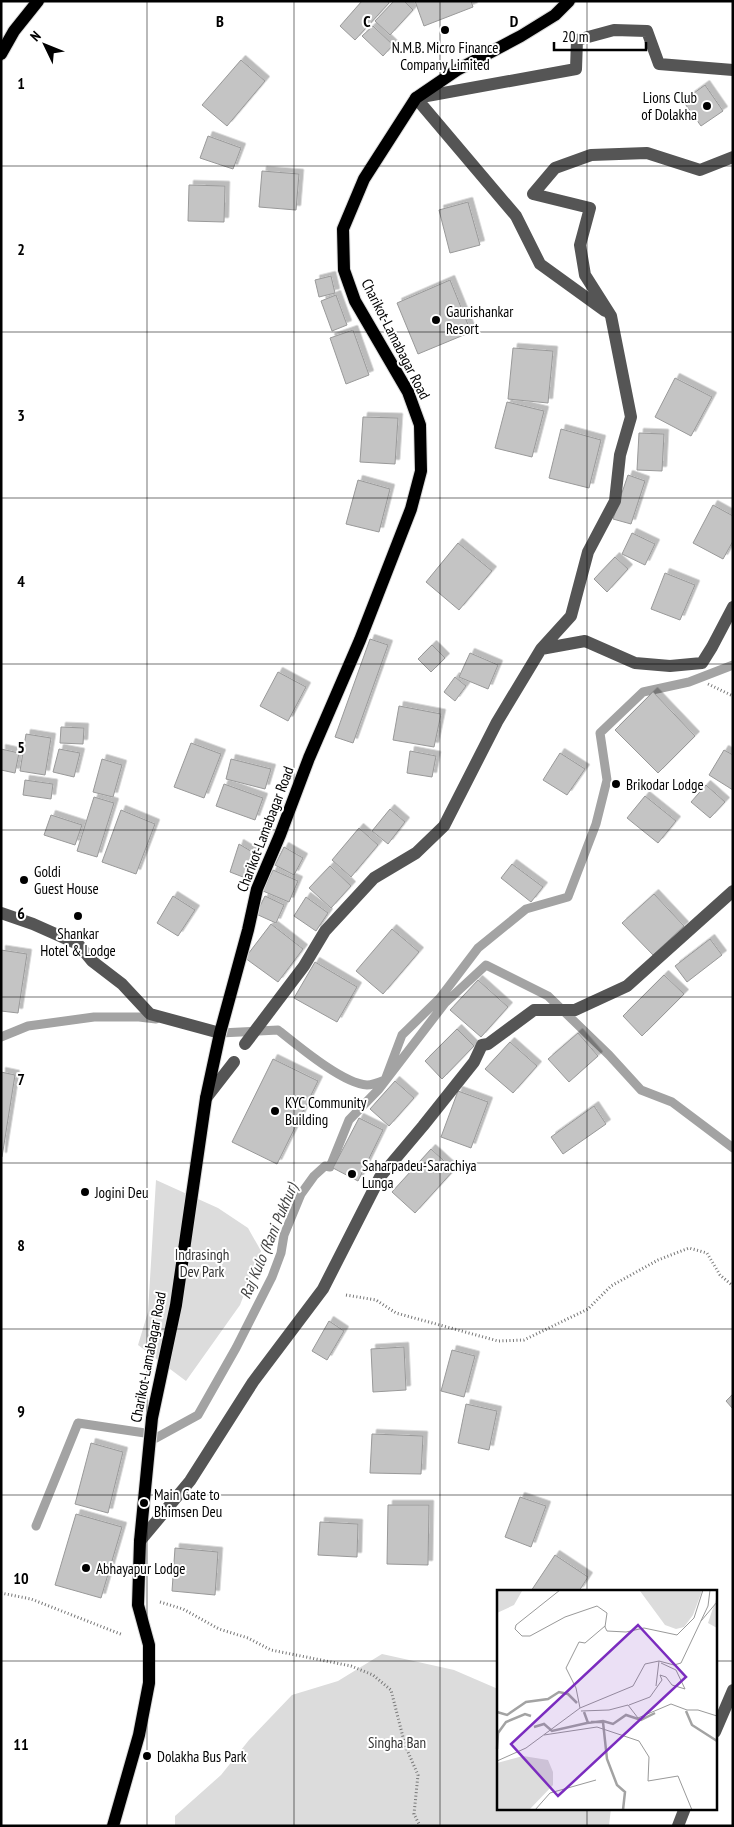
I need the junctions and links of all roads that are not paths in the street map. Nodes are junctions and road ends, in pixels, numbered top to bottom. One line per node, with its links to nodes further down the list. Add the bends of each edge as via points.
1 (38, 1): 3 (main road, via 14,31)
2 (569, 1): 5 (main road, Charikot-Lamabagar Road, via 548,19 456,70)
3 (1, 54)
4 (733, 70): 5 (street, via 659,64 647,31 614,30 578,40 576,68)
5 (416, 98): 7 (street, via 516,216 540,264); 12 (main road, Charikot-Lamabagar Road, via 364,179 343,229 344,270 355,301 408,392 420,425 421,471 411,510 360,640 257,889)
6 (733, 157): 7 (street, via 700,170 647,153 591,155 555,168 534,194 590,208 580,245 585,275)
7 (611, 316): 9 (street, via 631,417 620,455 614,501 588,552 571,616)
8 (733, 608): 9 (street, via 702,663 670,666 635,662 585,641)
9 (541, 649): 13 (street, via 496,722 444,826 416,852 374,878 325,932 304,966)
10 (733, 891): 16 (street, via 627,986 575,1010 534,1010 488,1044 482,1045 474,1062 380,1177 323,1289 253,1382 190,1481)
11 (1, 913): 12 (street, via 78,944 150,1014)
12 (220, 1033): 15 (main road, Charikot-Lamabagar Road)
13 (245, 1044)
14 (234, 1062): 15 (street)
15 (206, 1098): 16 (main road, Charikot-Lamabagar Road, via 176,1305 152,1418)
16 (140, 1541): 20 (main road, Charikot-Lamabagar Road, via 138,1605 149,1645 149,1683 139,1735)
17 (733, 1690): 18 (street)
18 (716, 1730)
19 (684, 1810): 21 (street)
20 (113, 1826)
21 (678, 1826)

